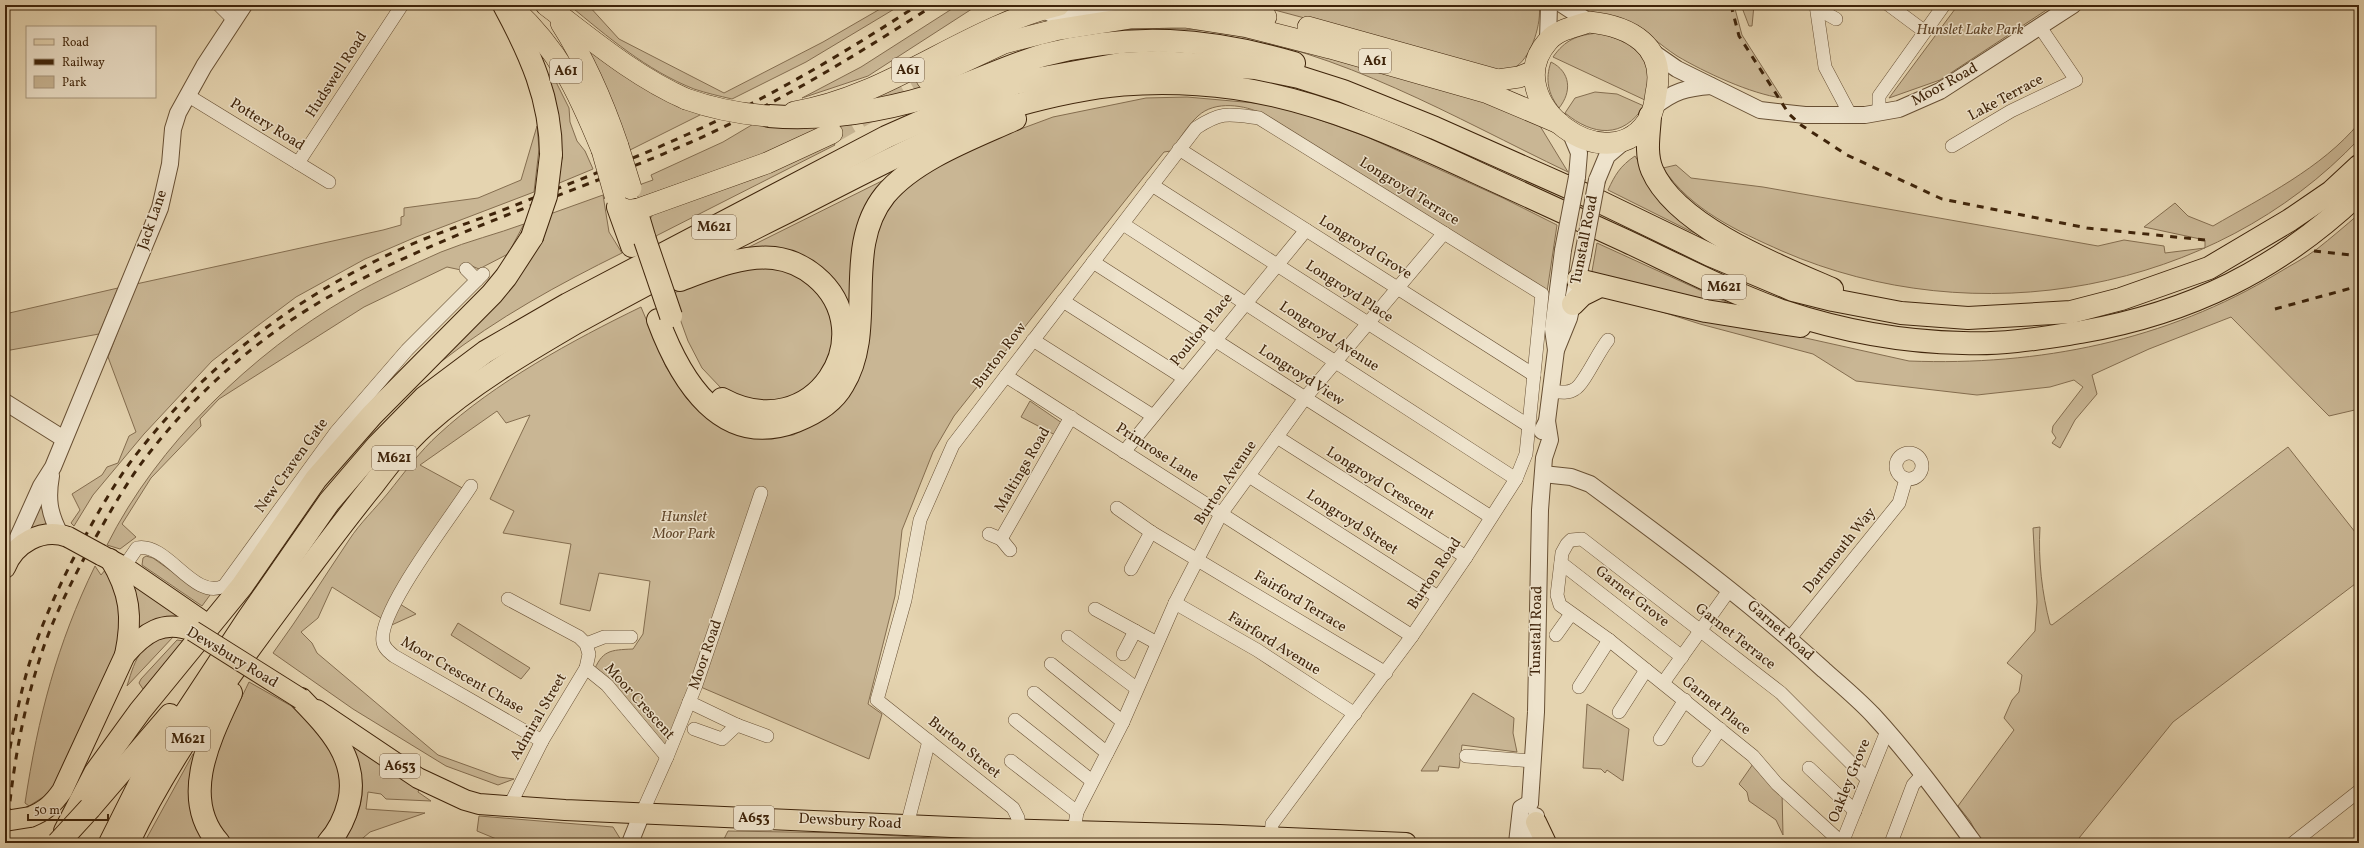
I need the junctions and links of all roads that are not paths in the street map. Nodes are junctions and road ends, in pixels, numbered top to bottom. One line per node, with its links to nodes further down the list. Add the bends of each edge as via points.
1 (219, 5): 17 (street)
2 (244, 5): 17 (street, Jack Lane)
3 (402, 5): 40 (street, Hudswell Road)
4 (504, 5): 173 (highway, bridge, via 541,82 548,112 551,155 546,196 532,237 514,267 492,294 372,415 316,479 242,586 145,705 95,773)
5 (510, 5): 38 (highway, A61, via 530,23 562,64 586,111)
6 (1206, 5): 24 (highway, A61, via 1230,8 1356,39 1498,80 1519,77)
7 (1549, 5): 22 (street)
8 (1563, 5): 18 (street)
9 (1889, 5): 20 (street)
10 (1944, 5): 20 (street)
11 (2073, 5): 19 (street, Moor Road)
12 (549, 7): 31 (highway, A61, bridge, via 576,30 642,76 686,99 740,114); 38 (highway, A61, via 588,68)
13 (1817, 7): 16 (street); 32 (street, via 1820,46 1825,67)
14 (1052, 8): 15 (street, via 1101,10); 21 (street, via 1050,25); 31 (highway, A61, via 974,37 899,75 847,97 802,111)
15 (1131, 18): 21 (highway, A61); 34 (highway, A61, via 1184,17 1248,27 1488,93)
16 (1836, 19)
17 (234, 20): 28 (street, Jack Lane)
18 (1589, 22): 22 (highway, A61, via 1567,28); 23 (highway, A61, via 1611,24 1640,38)
19 (2040, 26): 30 (street, Moor Road, via 1940,91 1918,102); 37 (street, Lake Terrace, via 2076,80 2011,111)
20 (1924, 31): 30 (street, via 1879,96)
21 (1041, 33): 25 (highway, A61, via 1004,43)
22 (1548, 40): 24 (highway, A61)
23 (1651, 51): 26 (street, Moor Road); 29 (highway, A61, via 1659,71)
24 (1534, 71): 34 (highway, A61, via 1534,87 1542,104)
25 (927, 79)
26 (1711, 86): 29 (street, Moor Road, via 1692,87 1672,93); 32 (street, Moor Road, via 1760,110 1805,115)
27 (1084, 89): 62 (highway, via 942,152 885,195 868,225 863,243 854,357 843,385 827,403 811,415 783,426 759,428 745,426 709,408 692,389 679,368); 63 (highway, M621, via 1010,107 904,152); 65 (highway, M621, via 1122,83 1175,82 1239,89 1326,110 1393,133 1716,284 1780,310 1826,324)
28 (187, 95): 40 (street, Pottery Road); 81 (street, Jack Lane, via 173,129 170,164 160,208)
29 (1652, 111): 36 (highway, A61, via 1639,133); 61 (highway, via 1648,149 1652,170 1661,187 1682,210 1762,259)
30 (1879, 113): 32 (street, Moor Road)
31 (769, 116): 42 (highway, via 798,118 869,112 952,89 1043,56 1108,42 1164,40 1249,50 1300,65 1398,103)
32 (1851, 116)
33 (1259, 118): 39 (street, Burton Row, via 1224,114 1210,119 1196,128); 49 (street, Longroyd Terrace)
34 (1565, 128): 36 (highway, A61, via 1596,143); 52 (street, Tunstall Road, bridge, via 1579,153)
35 (832, 134): 46 (highway, via 767,163)
36 (1628, 138): 54 (street, Tunstall Road, bridge, via 1607,156 1597,180)
37 (1952, 146)
38 (610, 148): 46 (highway, A61, bridge)
39 (1179, 149): 44 (street, Burton Row); 48 (street, Longroyd Grove)
40 (298, 163): 43 (street, Pottery Road)
41 (2359, 166): 61 (highway, M621, via 2331,192 2209,268 2115,301 2071,312 1968,318 1901,313)
42 (1542, 176): 61 (highway, M621, via 1710,255 1793,290); 98 (highway, M621, via 1343,90 1255,68 1166,62 1120,64 1016,83 963,103 886,138 568,304 485,352 426,398 377,446 328,502)
43 (329, 182)
44 (1152, 185): 47 (street, Burton Row); 51 (street, Longroyd Place)
45 (2359, 193): 65 (highway, M621, via 2303,240 2264,268 2214,293 2155,316 2114,326 1998,343 1959,344)
46 (625, 200): 62 (highway, bridge)
47 (1123, 224): 50 (street, Burton Row); 59 (street, Longroyd Avenue)
48 (1306, 230): 51 (street, Poulton Place); 56 (street, Longroyd Grove)
49 (1444, 233): 56 (street, Burton Avenue); 57 (street, Longroyd Terrace)
50 (1093, 262): 58 (street, Burton Row); 67 (street, Longroyd View)
51 (1277, 264): 59 (street, Poulton Place); 64 (street, Longroyd Place)
52 (1560, 267): 54 (street); 69 (street, Tunstall Road, via 1553,329)
53 (466, 269): 100 (street, New Craven Gate, via 480,277 407,350 336,432 224,586 214,589 202,586 149,548 137,548)
54 (1578, 280): 55 (highway); 60 (street, Tunstall Road)
55 (1600, 286): 60 (highway, via 1582,295); 65 (highway, via 1706,311 1771,323)
56 (1398, 288): 64 (street, Burton Avenue); 71 (street, Longroyd Grove)
57 (1542, 294): 71 (street, Burton Road)
58 (1063, 301): 66 (street, Burton Row); 73 (street)
59 (1246, 303): 67 (street, Poulton Place); 70 (street, Longroyd Avenue)
60 (1573, 304): 69 (street, Tunstall Road, via 1565,332)
61 (1876, 308)
62 (664, 318): 63 (highway, via 694,371 717,396 749,410 778,412 796,406 816,394 835,370 843,345 838,308 830,292 805,268 773,258 754,258 711,268)
63 (576, 323): 119 (highway, M621, via 474,385 422,428 338,529)
64 (1368, 323): 70 (street, Burton Avenue); 79 (street, Longroyd Place)
65 (1892, 337)
66 (1033, 340): 72 (street, Burton Row); 77 (street)
67 (1215, 340): 73 (street, Poulton Place); 75 (street, Longroyd View)
68 (1608, 340): 74 (street, via 1575,390)
69 (1556, 350): 74 (street, Tunstall Road)
70 (1336, 361): 75 (street, Burton Avenue); 86 (street, Longroyd Avenue)
71 (1534, 374): 79 (street, Burton Road)
72 (1006, 376): 78 (street, Primrose Lane); 135 (street, Burton Row, via 953,445 920,520 905,600)
73 (1184, 378): 77 (street, Poulton Place)
74 (1551, 391): 84 (street, Tunstall Road, via 1547,421 1541,434)
75 (1305, 398): 80 (street, Burton Avenue); 92 (street, Longroyd View)
76 (5, 402): 81 (street)
77 (1153, 416): 82 (street, Poulton Place)
78 (1071, 418): 82 (street, Primrose Lane); 96 (street, Maltings Road, via 995,536)
79 (1529, 426): 86 (street, Burton Road, via 1526,454)
80 (1277, 437): 85 (street, Burton Avenue); 97 (street, Longroyd Crescent)
81 (64, 439): 83 (street, Jack Lane)
82 (1124, 452): 91 (street, Primrose Lane)
83 (52, 467): 94 (street, via 48,503 51,516); 101 (street)
84 (1543, 474): 104 (street, Garnet Road, via 1571,477 1590,484); 155 (street, Tunstall Road)
85 (1249, 476): 91 (street, Burton Avenue); 105 (street, Longroyd Street)
86 (1516, 479): 92 (street, Burton Road)
87 (1906, 479): 118 (street, Dartmouth Way, via 1899,503)
88 (471, 486): 148 (street, Moor Crescent Chase, via 394,600 383,630 383,642 394,656)
89 (761, 493): 137 (street, Moor Road)
90 (1117, 508): 93 (street, Fairford Terrace)
91 (1221, 514): 99 (street, Burton Avenue); 115 (street, Primrose Lane)
92 (1491, 517): 97 (street, Burton Road)
93 (1151, 532): 99 (street, Fairford Terrace); 103 (street)
94 (64, 535): 100 (main road, Dewsbury Road / A653, bridge); 101 (main road, via 42,535 26,541)
95 (1571, 540): 102 (street, Tunstall Road, via 1564,548); 112 (street, Garnet Terrace, via 1582,539)
96 (1010, 550)
97 (1466, 557): 105 (street, Burton Road)
98 (289, 558): 173 (highway, bridge, via 187,694); 174 (highway, M621, via 141,781)
99 (1198, 558): 107 (street, Burton Avenue); 129 (street, Fairford Terrace)
100 (112, 560): 111 (main road, Dewsbury Road / A653); 124 (main road, A653, via 125,588 129,636)
101 (7, 561)
102 (1561, 563): 108 (street, Tunstall Road, via 1557,595); 125 (street, Garnet Grove)
103 (1131, 569)
104 (1730, 589): 112 (street); 118 (street, Garnet Road)
105 (1438, 597): 115 (street, Burton Road)
106 (508, 599): 122 (street, via 579,637)
107 (1174, 603): 121 (street, Burton Avenue); 139 (street, Fairford Avenue, via 1257,650)
108 (1560, 605): 110 (street, Garnet Place)
109 (1095, 609): 113 (street)
110 (1571, 614): 114 (street, Tunstall Road); 120 (street, Garnet Place)
111 (197, 626): 124 (main road, Dewsbury Road / A653, via 152,631 140,638); 134 (main road, Dewsbury Road / A653, bridge)
112 (1699, 629): 125 (street); 158 (street, Garnet Terrace, via 1780,693)
113 (1135, 631): 121 (street); 123 (street)
114 (1556, 635)
115 (1412, 636): 129 (street, Burton Road)
116 (631, 637): 122 (street, via 604,637)
117 (1068, 637): 132 (street)
118 (1790, 638): 145 (street, Garnet Road)
119 (256, 639): 175 (highway, M621, via 168,770); 176 (highway, via 215,728 200,772 201,811 206,825)
120 (1609, 640): 128 (street, Garnet Place); 131 (street)
121 (1157, 643): 132 (street, Burton Avenue)
122 (586, 644): 127 (street, Admiral Street, via 589,654)
123 (1123, 654)
124 (125, 655): 166 (main road, Dewsbury Road / A653, bridge, via 62,791 43,812)
125 (1682, 657): 130 (street)
126 (1051, 664): 141 (street)
127 (586, 668): 148 (street, Admiral Street); 152 (street, Moor Crescent, via 607,685)
128 (1646, 670): 130 (street, Garnet Place); 138 (street)
129 (1386, 673): 139 (street, Burton Road)
130 (1663, 683): 136 (street, Garnet Place)
131 (1579, 687)
132 (1136, 688): 141 (street, Burton Avenue)
133 (1034, 693): 150 (street)
134 (303, 694): 162 (main road, Dewsbury Road / A653, via 418,778 465,800 479,804); 177 (highway, via 326,725 350,767 352,782 346,818)
135 (877, 700): 149 (street, Burton Street)
136 (1685, 700): 144 (street, Garnet Place); 147 (street)
137 (689, 702): 142 (street); 152 (street, Moor Road)
138 (1619, 712)
139 (1355, 714): 171 (street, Burton Road, via 1272,824)
140 (1015, 720): 159 (street)
141 (1123, 722): 150 (street, Burton Avenue)
142 (737, 725): 143 (street, via 722,739); 146 (street)
143 (694, 729)
144 (1720, 729): 153 (street); 184 (street, Garnet Place, via 1753,756 1784,790)
145 (1887, 731): 157 (street, Garnet Road); 158 (street, Oakley Grove)
146 (767, 736)
147 (1660, 739)
148 (542, 741): 162 (street, Admiral Street)
149 (929, 741): 168 (street); 169 (street, Burton Street, via 1013,808 1018,818)
150 (1107, 753): 159 (street, Burton Avenue)
151 (1466, 756): 155 (street)
152 (667, 757): 165 (street, Moor Road)
153 (1698, 760)
154 (1011, 761): 164 (street)
155 (1533, 761): 161 (street, Tunstall Road)
156 (1809, 768): 163 (street)
157 (1922, 775): 185 (street, via 1914,786); 186 (street, Garnet Road)
158 (1867, 779): 163 (street, Oakley Grove)
159 (1092, 780): 164 (street, Burton Avenue)
160 (2359, 791): 187 (street)
161 (1530, 803): 167 (street, Tunstall Road, via 1536,809); 181 (street, Tunstall Road, via 1522,808)
162 (510, 805): 165 (main road, Dewsbury Road / A653)
163 (1854, 810): 184 (street, Oakley Grove)
164 (1077, 812): 170 (street, Burton Avenue)
165 (642, 813): 168 (main road, Dewsbury Road / A653); 178 (street)
166 (5, 821)
167 (1536, 822): 182 (street, Tunstall Road); 183 (main road)
168 (907, 825): 169 (main road, Dewsbury Road / A653)
169 (1019, 830): 170 (main road, Dewsbury Road / A653)
170 (1074, 831): 171 (main road, Dewsbury Road / A653)
171 (1282, 840): 172 (main road, Dewsbury Road / A653)
172 (1323, 842): 179 (main road, Dewsbury Road / A653)
173 (59, 843)
174 (110, 843)
175 (128, 843)
176 (219, 843)
177 (328, 843)
178 (630, 843)
179 (1395, 843): 180 (main road, Dewsbury Road / A653)
180 (1406, 843)
181 (1517, 843)
182 (1531, 843)
183 (1546, 843)
184 (1842, 843)
185 (1891, 843)
186 (1974, 843)
187 (2293, 843)

